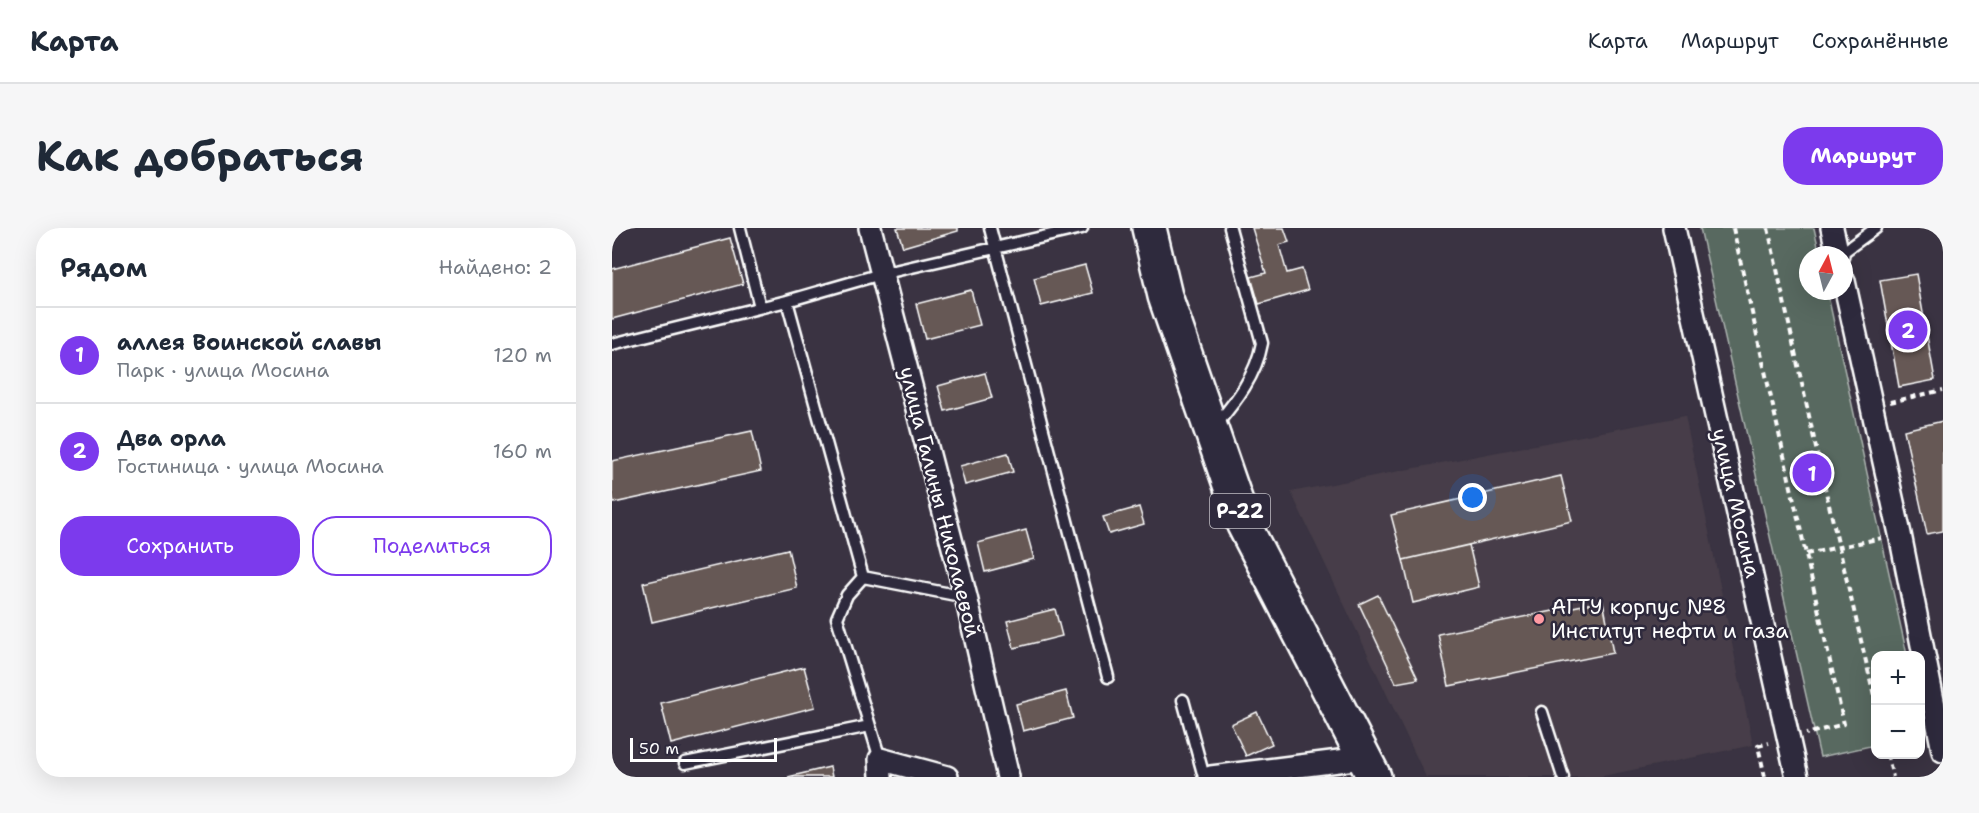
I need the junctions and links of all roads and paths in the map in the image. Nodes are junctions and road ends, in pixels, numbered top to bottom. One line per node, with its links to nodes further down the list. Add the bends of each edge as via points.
1 (740, 228): 18 (lane)
2 (870, 228): 15 (street, улица Галины Николаевой)
3 (990, 228): 12 (lane)
4 (1082, 228): 12 (lane)
5 (1149, 228): 22 (highway, Р-22, via 1165,296)
6 (1230, 228): 22 (lane, via 1262,343 1259,359 1239,397)
7 (1674, 228): 44 (street, улица Мосина)
8 (1733, 228): 25 (path)
9 (1768, 228): 24 (path)
10 (1832, 228): 13 (street)
11 (1876, 228): 14 (lane)
12 (995, 246): 15 (lane); 28 (lane)
13 (1837, 246)
14 (1851, 246)
15 (881, 274): 17 (lane); 27 (street, улица Галины Николаевой)
16 (1848, 300): 21 (street)
17 (787, 301): 18 (lane); 26 (lane)
18 (760, 307): 19 (lane)
19 (612, 344)
20 (1943, 390): 21 (path)
21 (1872, 406): 23 (street)
22 (1212, 430): 37 (highway, Р-22, via 1244,525)
23 (1900, 534): 24 (path); 34 (street)
24 (1839, 548): 25 (path); 29 (path)
25 (1806, 554): 32 (path)
26 (863, 577): 27 (lane); 33 (lane, via 847,595 837,618)
27 (966, 597): 40 (street, улица Галины Николаевой)
28 (1108, 676)
29 (1871, 687)
30 (1184, 700): 41 (lane)
31 (1542, 712): 43 (lane)
32 (1844, 724)
33 (870, 726): 36 (lane); 38 (lane)
34 (1943, 752)
35 (1888, 759): 45 (path)
36 (685, 763)
37 (1369, 767): 42 (street)
38 (881, 768): 39 (street)
39 (947, 777)
40 (1008, 777)
41 (1204, 777)
42 (1211, 777)
43 (1563, 777)
44 (1797, 777)
45 (1893, 777)

